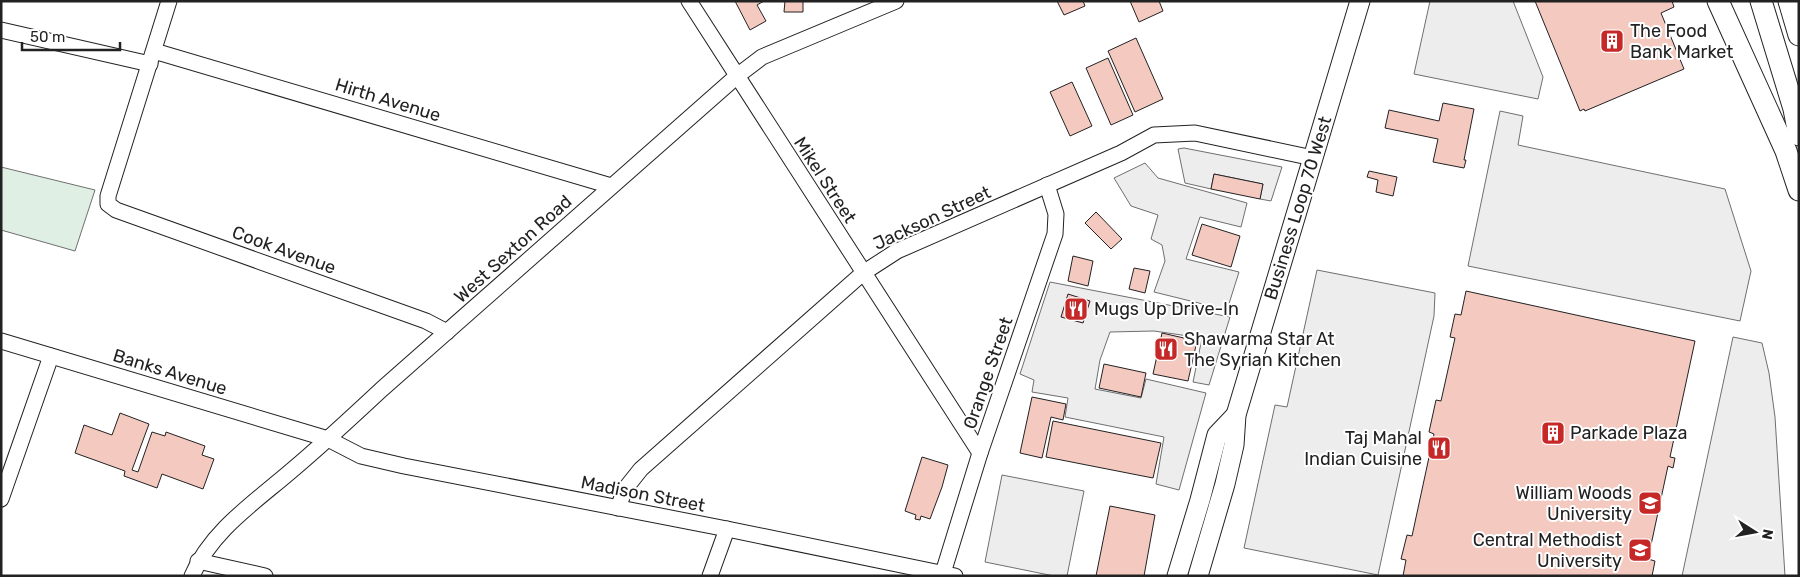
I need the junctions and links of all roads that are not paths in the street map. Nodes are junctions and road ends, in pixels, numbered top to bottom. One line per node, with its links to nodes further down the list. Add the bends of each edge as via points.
1 (169, 1): 10 (street)
2 (689, 1): 11 (street, Mikel Street)
3 (896, 1): 11 (street, West Sexton Road, via 762,57)
4 (1360, 1): 13 (main road, Business Loop 70 West)
5 (1718, 1): 16 (highway, via 1786,151)
6 (1761, 1): 12 (highway)
7 (1788, 1): 9 (highway)
8 (1, 30): 10 (street, Hirth Avenue)
9 (1799, 35)
10 (152, 57): 14 (street, Hirth Avenue); 18 (street, Cook Avenue, via 108,204 116,210 426,321)
11 (736, 76): 14 (street, West Sexton Road); 17 (street, Mikel Street)
12 (1799, 135)
13 (1313, 158): 15 (street, Jackson Street, via 1195,133 1154,136); 21 (main road, Business Loop 70 West)
14 (611, 186): 18 (street, West Sexton Road)
15 (1047, 186): 17 (street, Jackson Street, via 897,251); 23 (street, Orange Street, via 1056,214 1055,234)
16 (1799, 190)
17 (862, 273): 23 (street, Mikel Street); 25 (street, Jackson Street, via 641,469 625,489)
18 (447, 332): 22 (street, West Sexton Road)
19 (1, 341): 20 (street, Banks Avenue)
20 (51, 356): 22 (street, Banks Avenue); 24 (street)
21 (1236, 415): 32 (main road, Business Loop 70 West, via 1217,435); 33 (main road, Business Loop 70 West, via 1234,445 1225,484)
22 (328, 439): 25 (street, Madison Street, via 361,456); 27 (street, West Sexton Road, via 219,534)
23 (980, 453): 28 (street, Orange Street)
24 (1, 500)
25 (618, 508): 26 (street, Madison Street)
26 (726, 529): 28 (street, Madison Street); 31 (street)
27 (198, 561): 29 (street, West Sexton Road); 30 (street)
28 (949, 574)
29 (192, 576)
30 (265, 576)
31 (710, 576)
32 (1177, 576)
33 (1198, 576)

